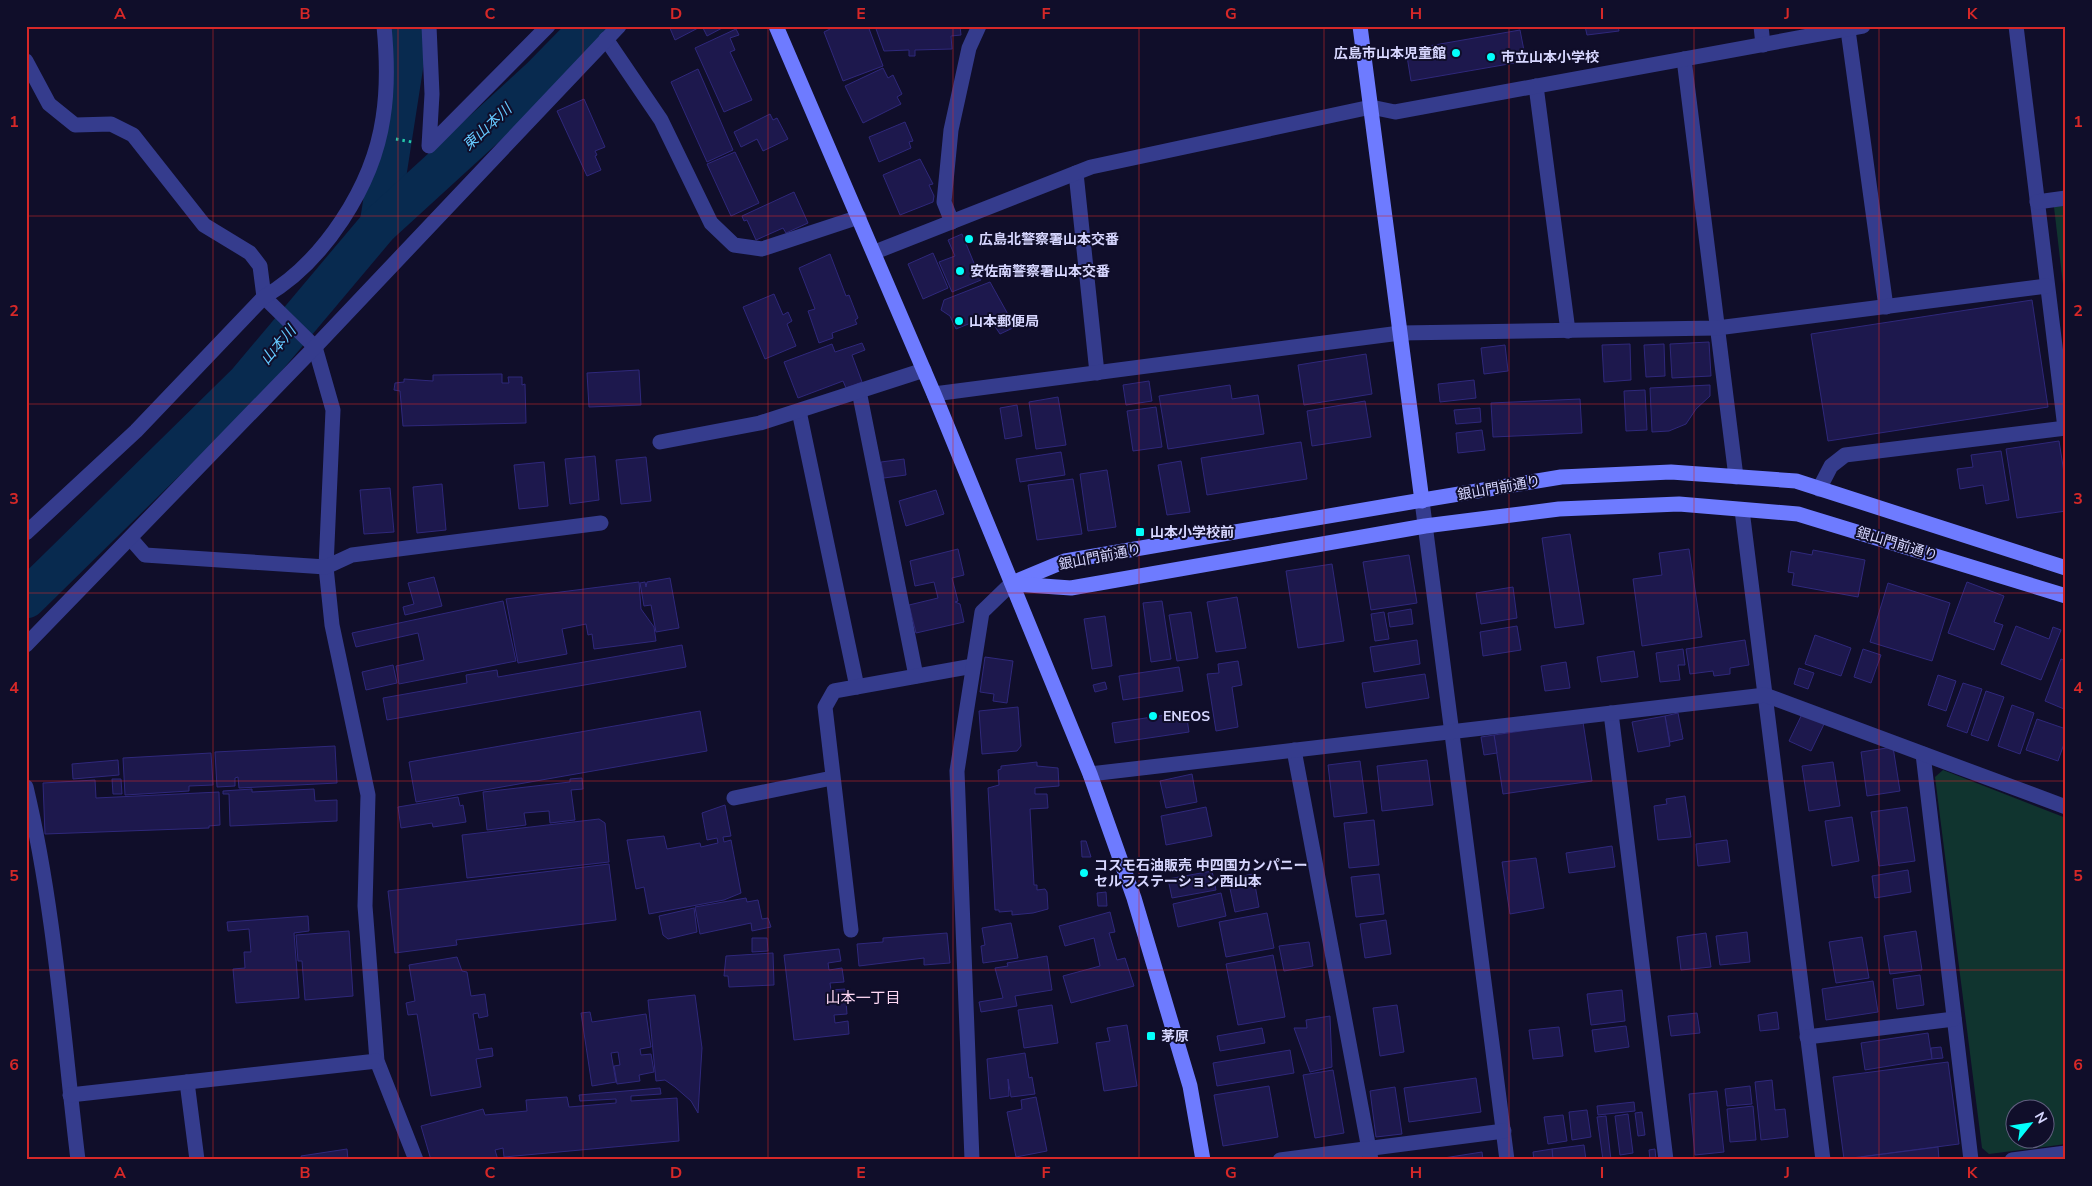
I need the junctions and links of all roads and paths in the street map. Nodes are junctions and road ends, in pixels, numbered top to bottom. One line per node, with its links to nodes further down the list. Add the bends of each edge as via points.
1 (384, 26): 17 (street, via 386,85 383,120)
2 (429, 26): 18 (street, via 432,94)
3 (548, 26): 18 (street)
4 (619, 26): 11 (street)
5 (776, 26): 22 (street)
6 (979, 26): 23 (street, via 969,48 951,130 944,202)
7 (1360, 26): 16 (street)
8 (1761, 26): 12 (street)
9 (2016, 26): 21 (street)
10 (1855, 28): 12 (street); 27 (street)
11 (606, 39): 22 (street, via 661,120 711,223 734,245 762,249); 31 (street)
12 (1763, 45): 13 (street)
13 (1684, 59): 15 (street); 28 (street)
14 (26, 61): 26 (street, via 49,104 75,125 110,124 133,135 204,225 250,253 260,266)
15 (1536, 86): 16 (street, via 1395,112); 29 (street)
16 (1371, 107): 19 (street, via 1091,167); 30 (street)
17 (378, 135): 18 (path); 26 (street, via 360,189 338,226 314,258 286,285)
18 (429, 146)
19 (1076, 173): 23 (street); 33 (street)
20 (2066, 198): 21 (street)
21 (2037, 202): 25 (street)
22 (859, 218): 24 (street)
23 (952, 222): 24 (street)
24 (874, 252): 32 (street)
25 (2047, 286): 27 (street); 37 (street)
26 (264, 297): 31 (street); 45 (street, via 136,431)
27 (1886, 306): 28 (street)
28 (1717, 328): 29 (street); 39 (street)
29 (1568, 330): 30 (street)
30 (1400, 333): 33 (street); 41 (street)
31 (315, 347): 46 (street); 47 (street, via 332,410)
32 (924, 370): 34 (street); 35 (street)
33 (1097, 373): 35 (street)
34 (859, 391): 36 (street); 53 (street)
35 (934, 394): 49 (street)
36 (799, 411): 38 (street, via 760,424); 54 (street)
37 (2065, 428): 40 (street, via 1845,456 1831,466)
38 (660, 442)
39 (1736, 476): 40 (street, 銀山門前通り, via 1796,481); 41 (street, 銀山門前通り, via 1671,472 1561,477)
40 (1819, 489): 48 (street, 銀山門前通り)
41 (1422, 501): 44 (street); 49 (street, 銀山門前通り, via 1064,562)
42 (1742, 510): 44 (street, 銀山門前通り, via 1679,504 1559,509); 50 (street, 銀山門前通り, via 1798,514); 55 (street)
43 (601, 523): 47 (street, via 352,555)
44 (1425, 526): 49 (street, 銀山門前通り, via 1072,588); 57 (street)
45 (26, 533)
46 (131, 539): 47 (street, via 145,555); 51 (street)
47 (326, 567): 68 (street, via 332,625 368,795 365,906)
48 (2066, 568)
49 (1012, 583): 52 (street, via 982,612); 60 (street)
50 (2066, 596)
51 (26, 645)
52 (973, 666): 53 (street); 77 (street, via 957,771)
53 (916, 676): 54 (street)
54 (857, 687): 61 (street, via 834,691 825,706)
55 (1765, 695): 56 (street); 59 (street); 67 (street)
56 (1611, 713): 57 (street); 81 (street)
57 (1452, 732): 58 (street); 71 (street)
58 (1294, 750): 60 (street); 73 (street)
59 (1923, 754): 64 (street); 66 (street)
60 (1090, 774): 78 (street, via 1134,898 1190,1086)
61 (832, 778): 63 (street); 65 (street)
62 (26, 787): 70 (street, via 51,929)
63 (734, 798)
64 (2066, 807)
65 (851, 930)
66 (1954, 1019): 67 (street); 83 (street)
67 (1807, 1037): 82 (street)
68 (377, 1061): 69 (street); 76 (street)
69 (187, 1082): 70 (street); 75 (street)
70 (70, 1095): 74 (street)
71 (1504, 1131): 73 (street); 80 (street)
72 (2066, 1153): 84 (street)
73 (1370, 1154): 79 (street)
74 (78, 1160)
75 (197, 1160)
76 (416, 1160)
77 (972, 1160)
78 (1202, 1160)
79 (1280, 1160)
80 (1507, 1160)
81 (1666, 1160)
82 (1822, 1160)
83 (1970, 1160)
84 (2012, 1160)

